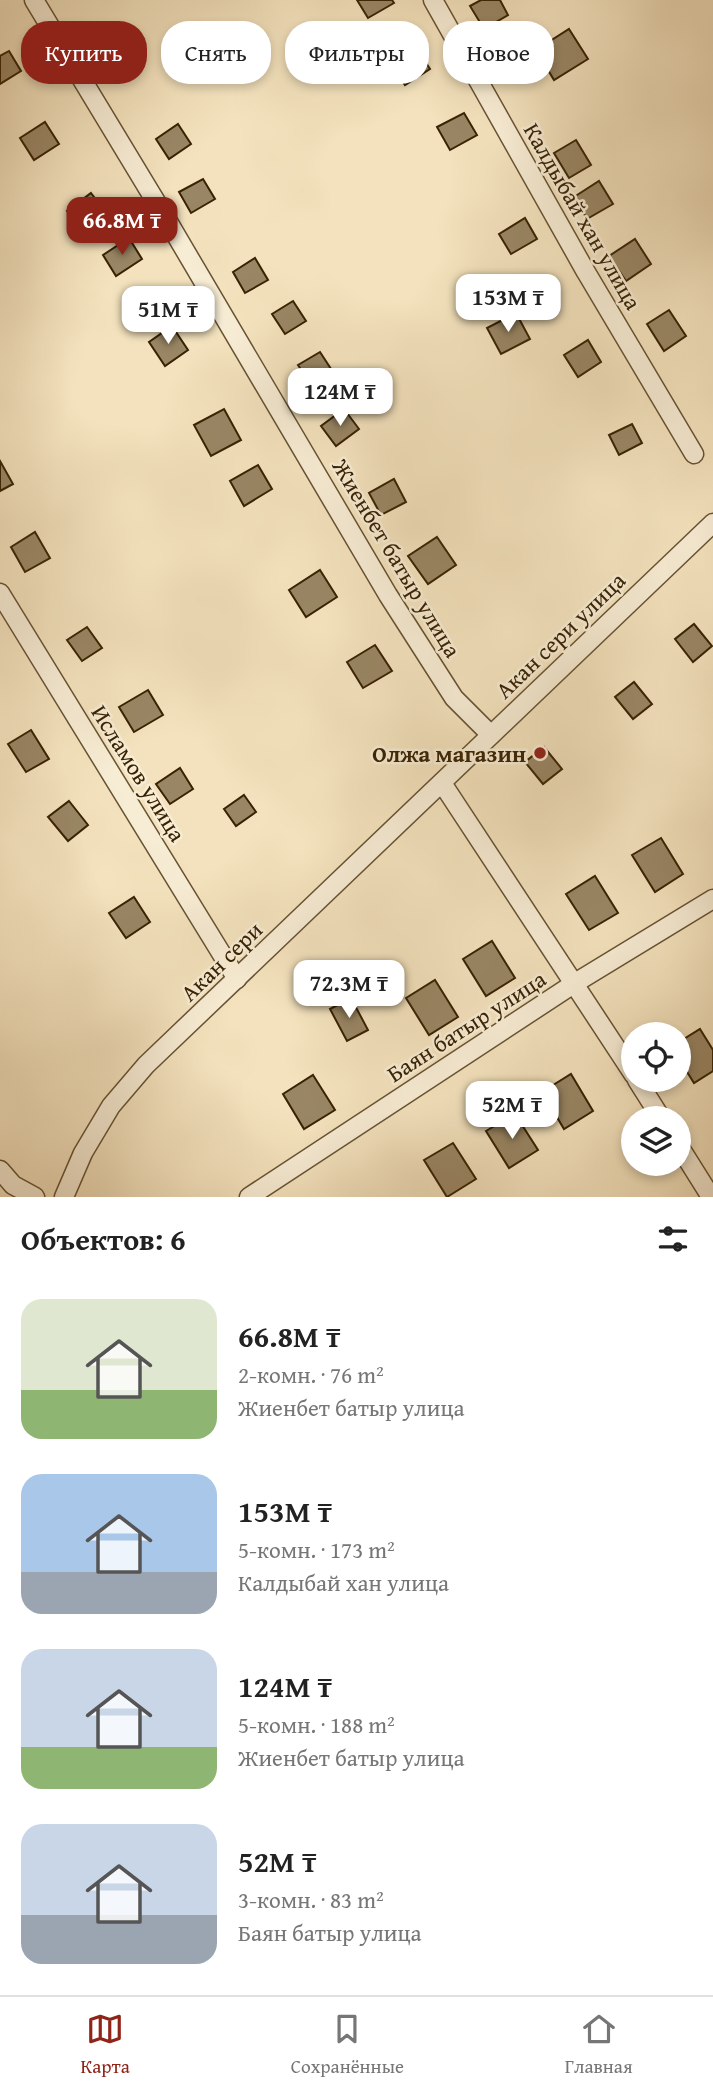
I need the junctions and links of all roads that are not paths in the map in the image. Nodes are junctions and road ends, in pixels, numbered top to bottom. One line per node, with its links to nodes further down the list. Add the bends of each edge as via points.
1 (34, 0): 6 (street, Жиенбет батыр улица, via 388,595 454,698)
2 (433, 0): 3 (street, Калдыбай хан улица)
3 (694, 454)
4 (713, 523): 6 (street, Акан сери улица)
5 (0, 593): 9 (street, Исламов улица)
6 (491, 735): 7 (street, Акан сери улица)
7 (442, 783): 9 (street, Акан сери); 10 (street)
8 (713, 899): 10 (street, Баян батыр улица)
9 (237, 979): 15 (street, Акан сери, via 146,1065 111,1105)
10 (575, 983): 11 (street); 16 (street, Баян батыр улица)
11 (621, 1055)
12 (691, 1165): 17 (street)
13 (0, 1170): 14 (street, via 13,1185)
14 (35, 1197)
15 (64, 1197)
16 (250, 1197)
17 (711, 1197)

